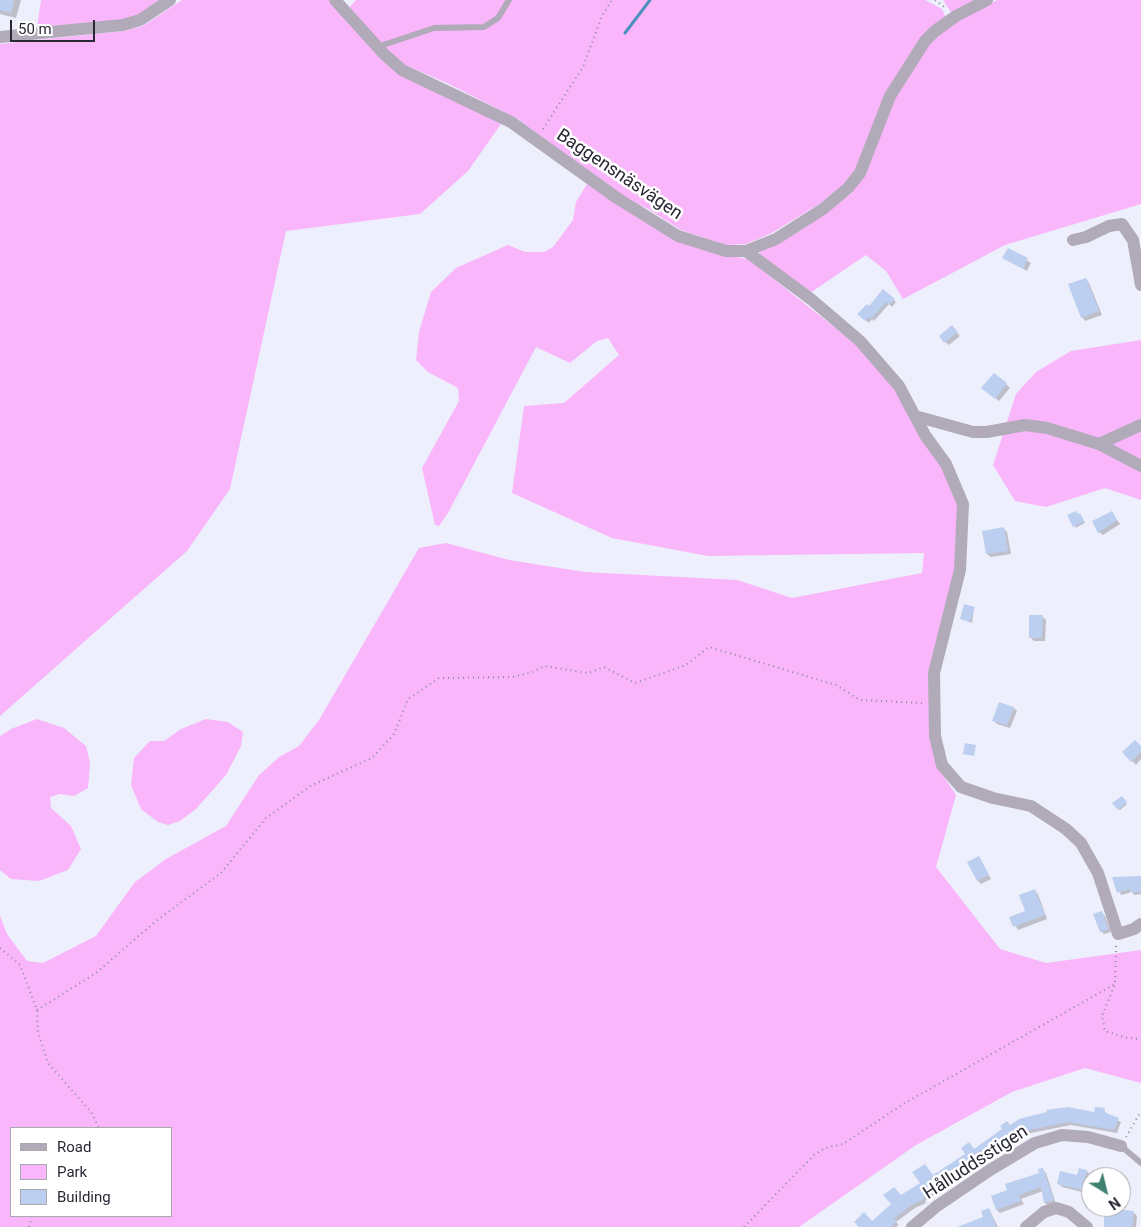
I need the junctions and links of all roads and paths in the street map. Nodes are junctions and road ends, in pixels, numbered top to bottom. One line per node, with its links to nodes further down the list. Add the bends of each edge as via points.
1 (170, 0): 6 (street, via 140,20 123,25)
2 (335, 0): 7 (street, Baggensnäsvägen)
3 (509, 0): 7 (lane, via 498,18 484,27 434,28)
4 (612, 0): 8 (path, via 602,16 583,66)
5 (987, 0): 10 (street, Baggensnäsvägen, via 949,21 925,41 890,96 860,173 848,188 823,209 776,239)
6 (0, 37)
7 (377, 46): 8 (street, Baggensnäsvägen, via 402,70 511,122)
8 (536, 140): 10 (street, Baggensnäsvägen, via 617,198 678,236 726,251)
9 (1073, 240): 11 (street, via 1122,224 1133,240)
10 (746, 252): 12 (street, via 812,300 860,341 899,386)
11 (1141, 285)
12 (915, 416): 14 (street, via 973,432 1025,425 1047,428); 16 (street, via 946,464 963,504 960,570 934,673)
13 (1141, 425): 14 (street)
14 (1099, 444): 15 (street)
15 (1141, 466)
16 (935, 705): 18 (street, via 935,736 942,765 961,787 1031,806 1081,843 1098,873); 21 (path, via 860,700 836,685 709,647 686,664 636,683 604,667 588,673 544,666 513,677 439,678 408,699 394,734 372,758 312,785 266,818 221,873 156,921 96,973)
17 (1141, 924): 18 (street)
18 (1118, 934): 20 (path)
19 (0, 948): 21 (path, via 20,965)
20 (1115, 984): 22 (path, via 1102,1016 1105,1030 1126,1038); 27 (path, via 905,1102 843,1144 825,1148 814,1155)
21 (37, 1010): 24 (path, via 38,1032 48,1063 91,1112)
22 (1141, 1039)
23 (1141, 1111): 25 (path)
24 (98, 1127)
25 (1121, 1146): 26 (lane); 28 (street, Hålluddsstigen, via 1088,1137 1062,1135 1035,1143 968,1185)
26 (1141, 1163)
27 (744, 1227)
28 (912, 1227)
29 (1026, 1227): 30 (street, via 1044,1212 1056,1208 1069,1212)
30 (1087, 1227)

